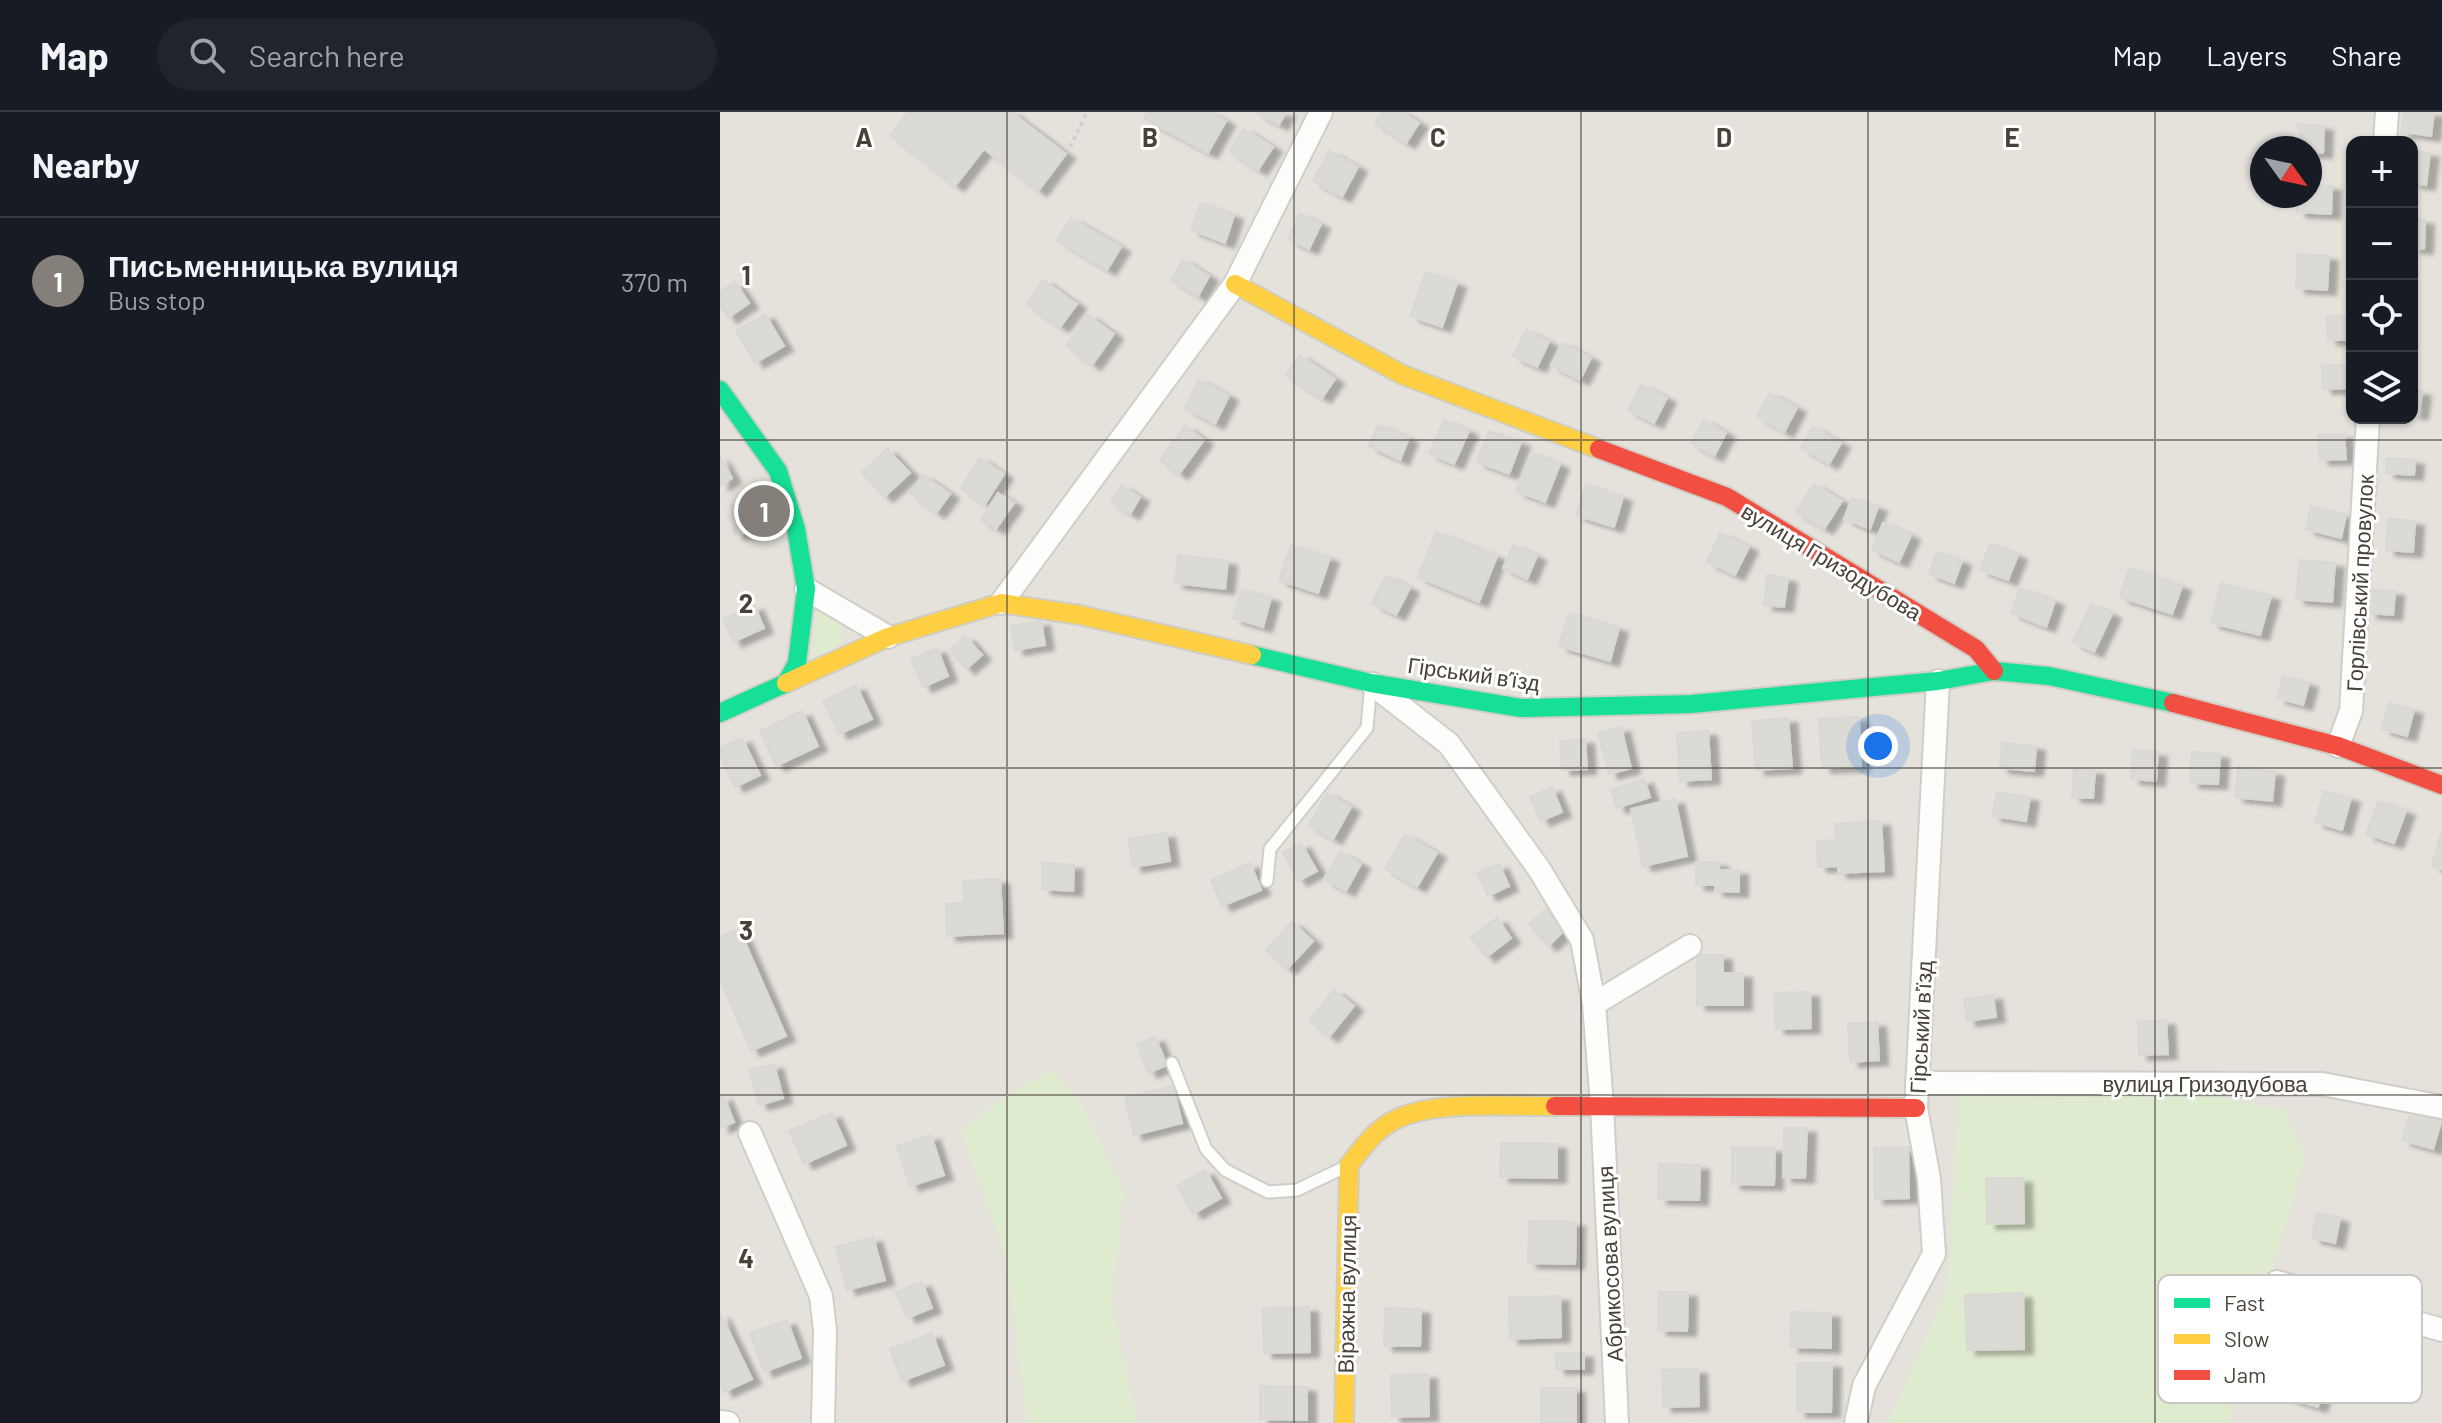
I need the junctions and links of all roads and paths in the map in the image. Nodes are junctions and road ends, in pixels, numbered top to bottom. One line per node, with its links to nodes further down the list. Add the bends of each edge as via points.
1 (1087, 112): 5 (path)
2 (1321, 112): 6 (street)
3 (2387, 112): 4 (street)
4 (2385, 136)
5 (1070, 147)
6 (1235, 284): 10 (street); 12 (street, вулиця Гризодубова, via 1403,375 1727,497 1976,649)
7 (720, 390): 9 (street, via 778,471 796,529)
8 (2368, 424): 17 (street, Горлівський провулок, via 2351,711)
9 (806, 589): 11 (street); 14 (street, via 797,663)
10 (1001, 603): 11 (street); 15 (street, Гірський в’їзд, via 1080,615)
11 (888, 637): 14 (street)
12 (1994, 671): 13 (street, Гірський в’їзд); 17 (street, via 2049,676)
13 (1938, 681): 15 (street, Гірський в’їзд, via 1691,704 1521,708); 23 (street, Гірський в'їзд)
14 (786, 683): 16 (street)
15 (1371, 683): 19 (lane, via 1367,728 1270,849); 21 (street, via 1449,744 1539,869 1582,940)
16 (720, 713)
17 (2338, 746): 18 (street)
18 (2442, 785)
19 (1267, 881)
20 (1690, 946): 21 (street)
21 (1594, 1004): 24 (street)
22 (1172, 1063): 28 (lane, via 1206,1149 1225,1170 1250,1185 1268,1192 1297,1190)
23 (1917, 1083): 25 (street, вулиця Гризодубова, via 2322,1084); 26 (street, Гірський в'їзд)
24 (1602, 1105): 26 (street, Гірський в'їзд); 28 (street, Гірський в'їзд, via 1429,1108 1397,1118 1370,1138); 35 (street, Абрикосова вулиця)
25 (2442, 1107)
26 (1916, 1108): 36 (street, via 1929,1179 1934,1254 1864,1386)
27 (750, 1133): 33 (street, via 821,1296)
28 (1349, 1165): 34 (street, Віражна вулиця)
29 (2422, 1324): 30 (street)
30 (2442, 1330)
31 (720, 1422): 32 (street)
32 (728, 1423)
33 (823, 1423)
34 (1344, 1423)
35 (1617, 1423)
36 (1856, 1423)

